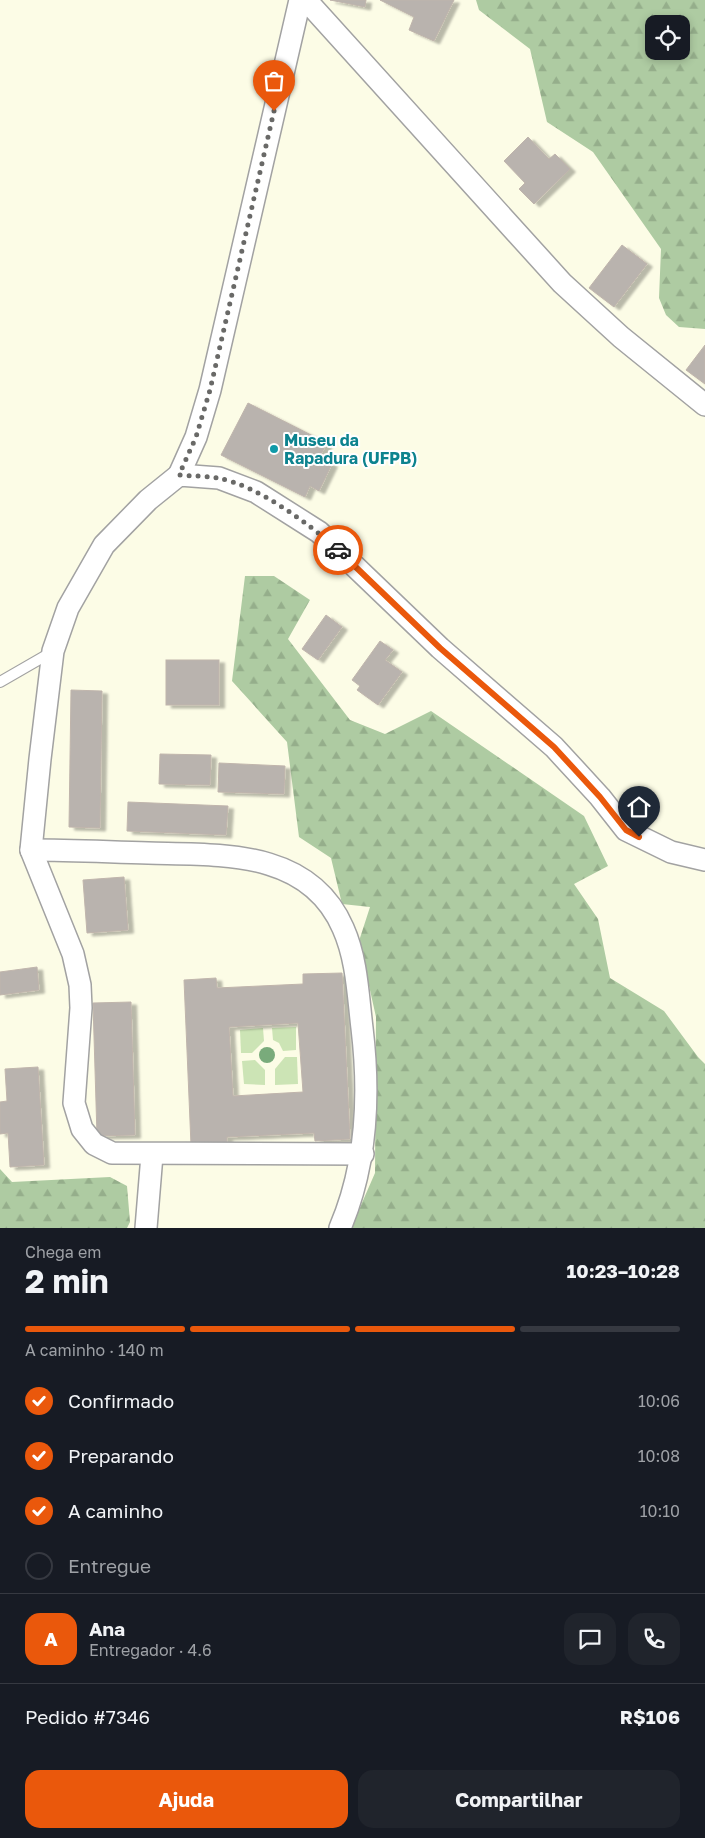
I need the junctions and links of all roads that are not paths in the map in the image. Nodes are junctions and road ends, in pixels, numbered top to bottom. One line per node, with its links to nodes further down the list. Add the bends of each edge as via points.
1 (300, 0): 4 (street, via 210,390 196,437)
2 (306, 0): 3 (street, via 562,283)
3 (705, 405)
4 (179, 475): 5 (street, via 148,500 104,545 68,608); 8 (street, via 219,478 256,492 319,532 440,648 554,747 626,830 671,852)
5 (53, 651): 6 (lane); 7 (street)
6 (0, 682)
7 (31, 850): 9 (street, via 232,856 267,862 298,876 324,899 343,927 355,966 364,1057); 10 (street, via 73,954 80,985 74,1103 82,1129 94,1144 112,1154)
8 (705, 860)
9 (363, 1154): 10 (street); 12 (street)
10 (152, 1155): 11 (street)
11 (146, 1228)
12 (340, 1228)

